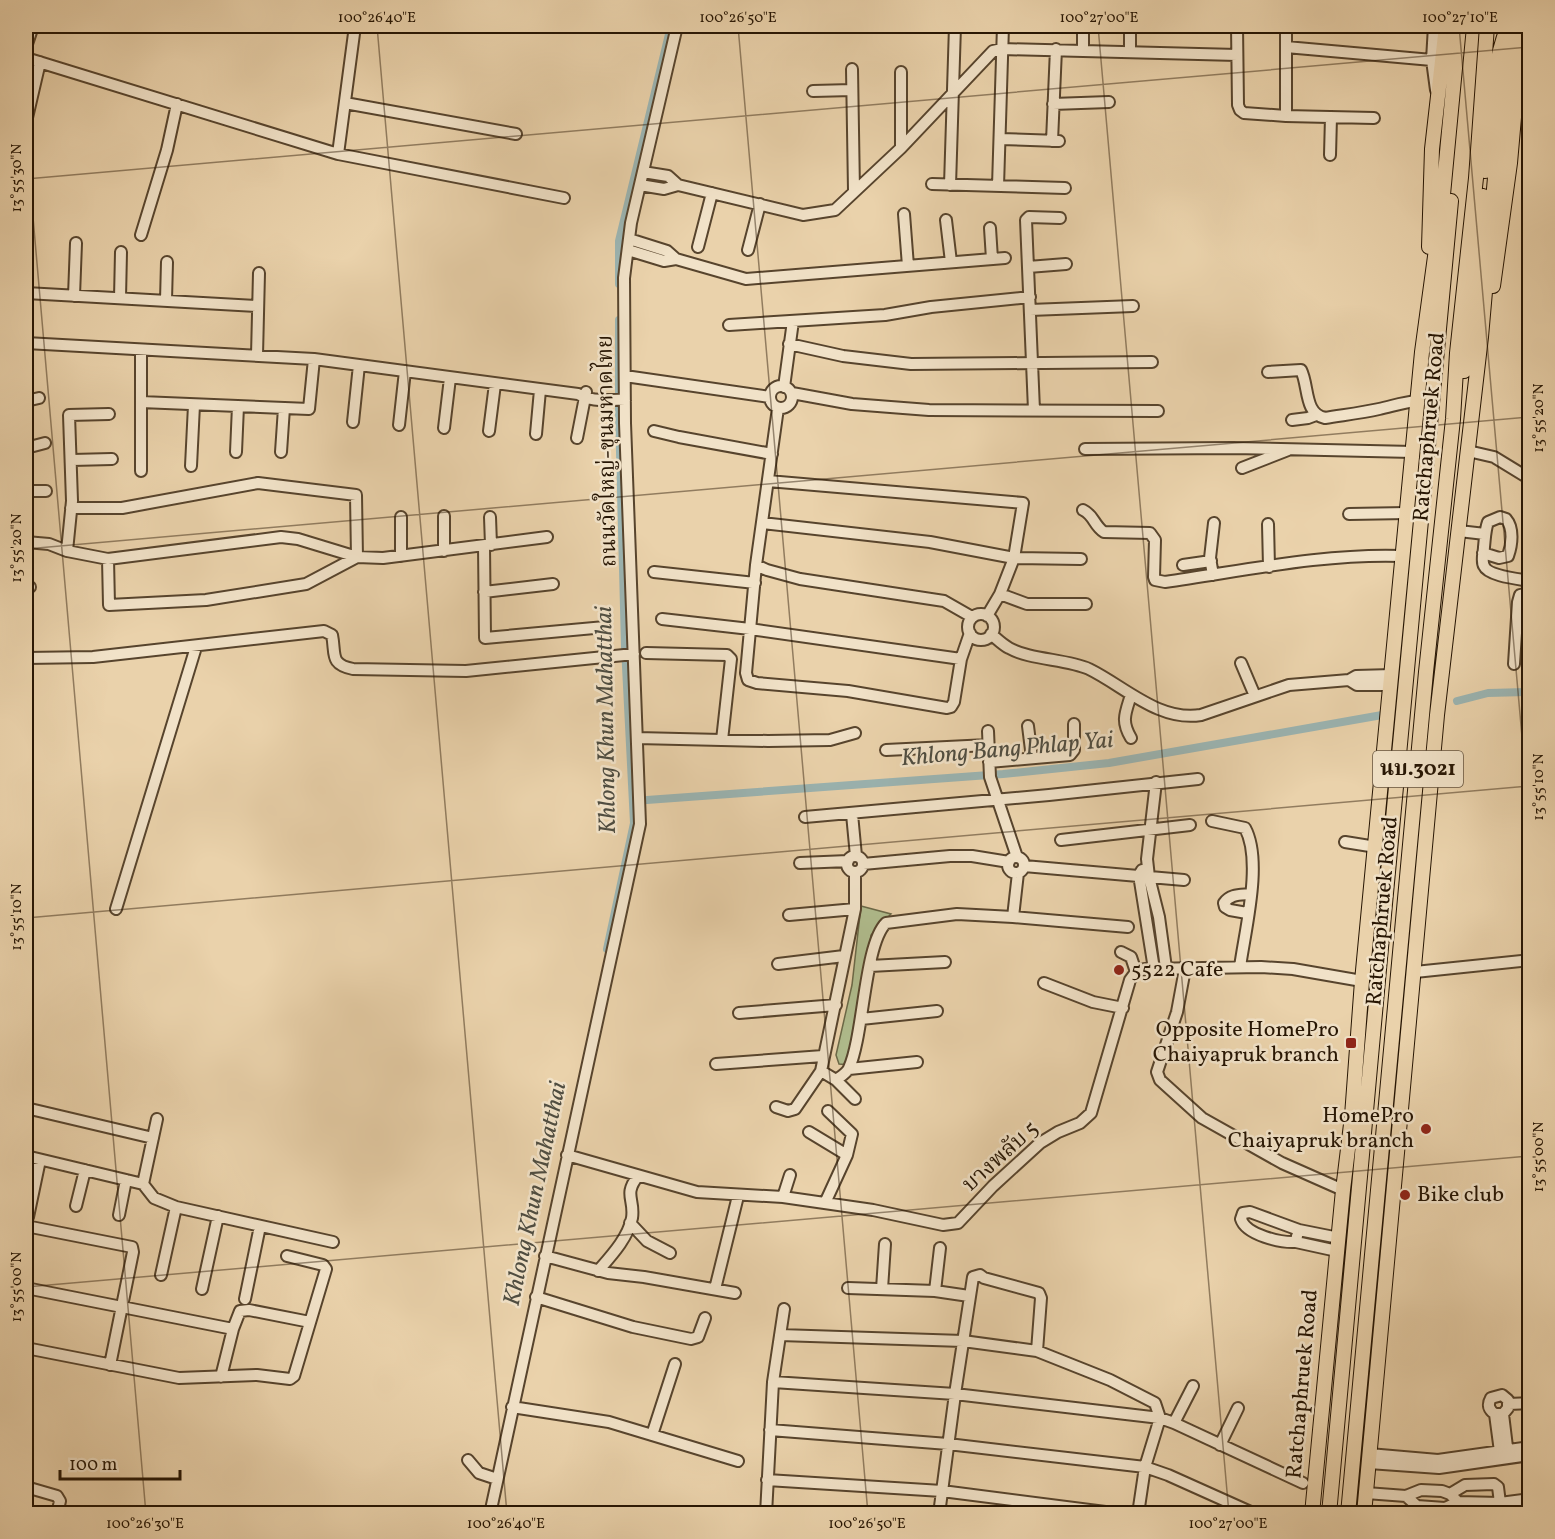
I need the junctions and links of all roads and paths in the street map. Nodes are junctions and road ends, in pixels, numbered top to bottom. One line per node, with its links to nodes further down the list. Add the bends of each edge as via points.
1 (33, 26): 18 (street)
2 (355, 26): 36 (street)
3 (677, 26): 48 (street, ถนนวัดใหญ่-ขุนมหาดไทย)
4 (955, 26): 33 (street)
5 (1003, 26): 20 (street)
6 (1083, 26): 22 (street)
7 (1130, 26): 23 (street)
8 (1237, 26): 24 (street)
9 (1434, 26): 26 (street)
10 (1446, 26): 34 (main road)
11 (1460, 26): 77 (main road)
12 (1468, 26): 209 (main road, Ratchaphruek Road / นบ.3021)
13 (1487, 26): 119 (main road, Ratchaphruek Road / นบ.3021)
14 (1508, 26): 119 (main road, via 1495,72 1470,332)
15 (1521, 26): 88 (main road, via 1505,80)
16 (1286, 32): 19 (street)
17 (1530, 34): 30 (main road)
18 (26, 47)
19 (1286, 47): 26 (street); 39 (street)
20 (1002, 49): 21 (street); 33 (street, via 985,58); 44 (street)
21 (1056, 49): 22 (street); 38 (street)
22 (1083, 51): 23 (street)
23 (1130, 52): 24 (street)
24 (1237, 55): 39 (street, via 1240,110)
25 (26, 58): 27 (street)
26 (1432, 60): 34 (street)
27 (40, 62): 37 (street); 42 (street)
28 (852, 69): 31 (street)
29 (901, 72): 45 (street)
30 (1524, 73): 88 (main road, via 1495,274)
31 (852, 90): 32 (street); 55 (street)
32 (813, 91)
33 (953, 93): 45 (street); 50 (street)
34 (1437, 99): 77 (main road, via 1428,224)
35 (1109, 102): 38 (street)
36 (345, 103): 43 (street); 46 (street)
37 (177, 104): 46 (street); 63 (street)
38 (1053, 104): 44 (street, via 1056,141)
39 (1286, 116): 40 (street)
40 (1331, 117): 41 (street); 47 (street)
41 (1374, 118)
42 (26, 122)
43 (516, 134)
44 (1000, 138): 53 (street)
45 (901, 148): 55 (street)
46 (338, 154): 57 (street)
47 (1330, 155)
48 (643, 172): 51 (street, ถนนวัดใหญ่-ขุนมหาดไทย); 52 (street, via 668,176)
49 (932, 184): 50 (street)
50 (950, 184): 53 (street)
51 (640, 185): 52 (street, via 664,189); 65 (street, ถนนวัดใหญ่-ขุนมหาดไทย)
52 (678, 185): 56 (street)
53 (998, 186): 54 (street)
54 (1065, 188)
55 (854, 191): 58 (street, via 835,210 803,214)
56 (712, 193): 58 (street); 66 (street)
57 (564, 198)
58 (760, 204): 67 (street)
59 (904, 214): 74 (street)
60 (1060, 218): 75 (street, via 1027,218)
61 (946, 220): 72 (street)
62 (990, 228): 70 (street)
63 (141, 235)
64 (76, 243): 79 (street)
65 (629, 245): 74 (street, via 667,251 676,259 746,279); 99 (street, ถนนวัดใหญ่-ขุนมหาดไทย, via 624,278)
66 (698, 247)
67 (748, 250)
68 (121, 252): 81 (street)
69 (1005, 258): 70 (street)
70 (992, 259): 72 (street)
71 (166, 262): 82 (street)
72 (951, 262): 74 (street)
73 (1066, 264): 75 (street)
74 (909, 266)
75 (1028, 267): 80 (street)
76 (259, 273): 83 (street)
77 (1429, 291): 109 (main road, Ratchaphruek Road / นบ.3021)
78 (26, 293): 79 (street)
79 (74, 296): 81 (street)
80 (1030, 297): 85 (street); 86 (street, via 885,315)
81 (120, 298): 82 (street)
82 (166, 300): 83 (street)
83 (258, 306): 92 (street)
84 (1133, 306): 85 (street)
85 (1030, 310): 95 (street)
86 (793, 321): 87 (street); 90 (street)
87 (729, 325)
88 (1481, 337): 132 (main road, Ratchaphruek Road / นบ.3021)
89 (26, 344): 91 (street)
90 (789, 344): 95 (street, via 843,356 910,364); 103 (street)
91 (141, 350): 92 (street); 110 (street)
92 (257, 355): 93 (street)
93 (314, 359): 96 (street); 113 (street, via 309,409)
94 (1152, 362): 95 (street)
95 (1032, 364): 115 (street)
96 (359, 365): 97 (street); 121 (street)
97 (405, 371): 100 (street); 122 (street)
98 (1268, 372): 118 (street, via 1301,370)
99 (625, 376): 105 (street); 107 (street, ถนนวัดใหญ่-ขุนมหาดไทย)
100 (450, 378): 101 (street); 123 (street)
101 (495, 384): 102 (street); 124 (street)
102 (540, 390): 104 (street); 126 (street)
103 (788, 390): 105 (street, via 774,389); 114 (street, via 790,404); 115 (street, via 852,404 929,410)
104 (583, 395): 107 (street); 127 (street)
105 (770, 397): 114 (street)
106 (39, 398): 108 (street)
107 (617, 400): 192 (street, ถนนวัดใหญ่-ขุนมหาดไทย)
108 (26, 401)
109 (1418, 401): 118 (street, via 1325,418); 135 (main road, Ratchaphruek Road / นบ.3021)
110 (141, 402): 111 (street); 141 (street)
111 (194, 405): 112 (street); 139 (street)
112 (237, 406): 113 (street); 133 (street)
113 (284, 408): 134 (street)
114 (778, 408): 136 (street)
115 (1034, 410): 116 (street)
116 (1158, 411)
117 (109, 414): 138 (street, via 69,415)
118 (1316, 415): 120 (street)
119 (1453, 419): 197 (main road, Ratchaphruek Road / นบ.3021)
120 (1292, 420)
121 (353, 422)
122 (399, 425)
123 (444, 428)
124 (489, 431)
125 (654, 431): 136 (street)
126 (536, 434)
127 (577, 438)
128 (45, 443): 129 (street)
129 (26, 448)
130 (1291, 449): 131 (street); 135 (street); 140 (street)
131 (1085, 450)
132 (1467, 451): 142 (street, via 1494,458); 156 (main road, Ratchaphruek Road / นบ.3021)
133 (236, 452)
134 (281, 452)
135 (1413, 452): 148 (main road, Ratchaphruek Road / นบ.3021)
136 (772, 454): 143 (street)
137 (112, 459): 138 (street)
138 (72, 460): 146 (street)
139 (191, 466)
140 (1242, 468)
141 (141, 471)
142 (1530, 479)
143 (768, 481): 153 (street); 167 (street, via 1023,503)
144 (26, 491): 145 (street)
145 (46, 491)
146 (71, 508): 161 (street); 164 (street, via 122,508 258,483 356,495)
147 (1083, 510): 175 (street, via 1092,515 1104,532 1150,533 1155,540 1155,579 1165,582)
148 (1407, 513): 149 (street); 166 (main road, Ratchaphruek Road / นบ.3021)
149 (1348, 514)
150 (444, 516): 162 (street)
151 (400, 517): 165 (street)
152 (490, 517): 160 (street)
153 (762, 523): 167 (street, via 930,542); 172 (street)
154 (1214, 523): 170 (street)
155 (1269, 524): 173 (street)
156 (1458, 531): 157 (street); 211 (main road, Ratchaphruek Road / นบ.3021)
157 (1485, 534): 163 (street); 163 (street, via 1488,522 1500,517 1509,522 1508,556)
158 (547, 537): 160 (street)
159 (26, 542): 161 (street)
160 (487, 546): 162 (street); 179 (street)
161 (67, 551): 168 (street)
162 (444, 551): 165 (street)
163 (1484, 554): 176 (street, via 1484,568 1489,572)
164 (357, 556): 165 (street); 168 (street, via 281,537); 168 (street, via 306,584 207,600 109,605)
165 (401, 556)
166 (1403, 556): 173 (street); 198 (main road, Ratchaphruek Road / นบ.3021)
167 (1014, 558): 169 (street); 181 (street)
168 (108, 559)
169 (1081, 559)
170 (1210, 561): 171 (street); 175 (street)
171 (1182, 564)
172 (756, 565): 177 (street); 184 (street, via 800,579 944,601)
173 (1269, 567): 175 (street)
174 (654, 572): 177 (street)
175 (1213, 575)
176 (1530, 581)
177 (755, 583): 187 (street)
178 (553, 584): 179 (street)
179 (484, 592): 186 (street, via 485,638)
180 (1530, 593): 196 (street, via 1521,594 1518,602)
181 (1000, 594): 182 (street, via 1027,604); 183 (street)
182 (1086, 604)
183 (987, 616): 184 (street); 189 (street, via 993,622)
184 (972, 617): 188 (street)
185 (662, 619): 187 (street)
186 (604, 627)
187 (750, 629): 194 (street); 194 (street, via 746,673 748,680 757,683 848,691 947,708 954,702)
188 (970, 633): 189 (street, via 980,639); 194 (street)
189 (991, 634): 199 (street, via 1010,649 1088,668)
190 (196, 647): 192 (street, via 324,632 332,635 334,655 344,667 456,671); 193 (street, via 93,657); 231 (street)
191 (646, 653): 207 (street, via 731,659)
192 (632, 654): 205 (street, ถนนวัดใหญ่-ขุนมหาดไทย)
193 (26, 658)
194 (961, 659)
195 (1241, 663): 200 (street)
196 (1514, 664)
197 (1426, 672): 211 (main road); 362 (main road, Ratchaphruek Road / นบ.3021)
198 (1392, 684): 200 (street, via 1357,685 1348,680 1289,686); 209 (main road); 224 (main road, Ratchaphruek Road / นบ.3021)
199 (1131, 695): 200 (street, via 1177,716 1188,717); 206 (street, via 1124,721)
200 (1255, 696)
201 (1074, 724): 212 (street, via 1072,753)
202 (1028, 726): 212 (street)
203 (988, 731): 208 (street)
204 (855, 733): 207 (street, via 830,740)
205 (637, 738): 207 (street); 272 (street, ถนนวัดใหญ่-ขุนมหาดไทย, via 640,824)
206 (1131, 738)
207 (722, 740)
208 (988, 745): 210 (street); 213 (street)
209 (1398, 748): 255 (main road, Ratchaphruek Road / นบ.3021)
210 (886, 750)
211 (1434, 751): 249 (main road, Ratchaphruek Road / นบ.3021)
212 (1032, 758): 213 (street)
213 (988, 762): 216 (street)
214 (1198, 779): 215 (street)
215 (1156, 782): 216 (street); 221 (street)
216 (999, 799): 217 (street); 227 (street)
217 (852, 814): 218 (street); 226 (street)
218 (805, 817)
219 (1212, 821): 230 (street, via 1242,827 1248,834 1253,862)
220 (1190, 825): 221 (street)
221 (1149, 828): 222 (street); 228 (street)
222 (1061, 840)
223 (1345, 842): 224 (street)
224 (1376, 847): 250 (main road, Ratchaphruek Road / นบ.3021)
225 (800, 863): 226 (street)
226 (856, 863): 227 (street, via 972,856); 232 (street)
227 (1017, 865): 228 (street); 235 (street)
228 (1144, 876): 229 (street); 237 (street)
229 (1184, 880)
230 (1250, 894): 233 (street); 233 (street, via 1227,898 1224,903 1225,908)
231 (116, 909)
232 (855, 909): 234 (street); 239 (street)
233 (1247, 913): 244 (street)
234 (789, 915)
235 (1013, 917): 236 (street); 243 (street, via 957,914 886,923 880,929)
236 (1128, 927)
237 (1154, 928): 245 (street); 246 (street)
238 (1121, 951): 248 (street, via 1131,957)
239 (844, 956): 242 (street); 252 (street)
240 (1530, 960): 249 (street)
241 (945, 962): 243 (street)
242 (778, 964)
243 (870, 966): 257 (street)
244 (1240, 967): 247 (street); 250 (street, via 1293,969)
245 (1166, 968): 246 (street); 247 (street)
246 (1154, 969): 248 (street)
247 (1185, 969): 281 (street, via 1177,1012 1157,1072 1160,1080 1196,1110 1206,1112 1266,1150)
248 (1136, 972): 253 (street, บางพลับ 5)
249 (1415, 972): 339 (main road, Ratchaphruek Road / นบ.3021)
250 (1362, 981): 268 (main road, Ratchaphruek Road / นบ.3021)
251 (1044, 983): 253 (street, via 1093,1002)
252 (836, 1005): 256 (street); 258 (street)
253 (1123, 1008): 284 (street, บางพลับ 5, via 1089,1116 1040,1143 958,1223 943,1225)
254 (937, 1011): 257 (street)
255 (1376, 1012): 268 (main road, via 1367,1031); 361 (main road, Ratchaphruek Road / นบ.3021)
256 (739, 1013)
257 (861, 1019): 261 (street)
258 (823, 1056): 260 (street); 262 (street)
259 (918, 1062): 261 (street)
260 (716, 1064)
261 (849, 1069): 263 (street)
262 (821, 1071): 263 (street); 265 (street, via 795,1109)
263 (836, 1080): 264 (street)
264 (855, 1098)
265 (776, 1107)
266 (26, 1108): 271 (street)
267 (828, 1111): 273 (street, via 852,1134)
268 (1352, 1116): 281 (main road, Ratchaphruek Road / นบ.3021)
269 (157, 1119): 271 (street)
270 (809, 1132): 273 (street)
271 (153, 1138): 280 (street)
272 (567, 1155): 278 (street, บางพลับ 5); 299 (street, ถนนวัดใหญ่-ขุนมหาดไทย)
273 (847, 1155): 284 (street)
274 (26, 1156): 275 (street)
275 (40, 1160): 276 (street); 289 (street)
276 (85, 1170): 279 (street); 285 (street)
277 (790, 1175): 283 (street)
278 (638, 1176): 282 (street, บางพลับ 5, via 697,1192); 290 (street, via 630,1188)
279 (126, 1180): 280 (street); 287 (street)
280 (142, 1184): 286 (street, via 154,1198)
281 (1343, 1190): 295 (main road, Ratchaphruek Road / นบ.3021)
282 (738, 1196): 283 (street, บางพลับ 5); 305 (street)
283 (783, 1197): 284 (street, บางพลับ 5)
284 (825, 1203)
285 (76, 1206)
286 (176, 1207): 288 (street); 301 (street)
287 (119, 1215)
288 (218, 1216): 291 (street); 304 (street)
289 (27, 1222): 312 (street, via 132,1247)
290 (630, 1223): 297 (street, via 647,1241); 300 (street)
291 (260, 1226): 293 (street); 311 (street)
292 (1298, 1236): 295 (street)
293 (333, 1242)
294 (885, 1244): 306 (street)
295 (1338, 1244): 360 (main road, Ratchaphruek Road / นบ.3021)
296 (940, 1248): 307 (street)
297 (670, 1253)
298 (287, 1256): 315 (street, via 326,1269)
299 (545, 1256): 300 (street); 310 (street, ถนนวัดใหญ่-ขุนมหาดไทย)
300 (598, 1271): 305 (street)
301 (160, 1275)
302 (26, 1288): 312 (street)
303 (848, 1288): 306 (street)
304 (202, 1289)
305 (715, 1289): 308 (street)
306 (882, 1289): 307 (street)
307 (935, 1291): 309 (street)
308 (735, 1293)
309 (969, 1296): 318 (street); 320 (street, via 973,1277 980,1275 1039,1293)
310 (536, 1297): 314 (street, via 633,1327 691,1339 698,1337); 328 (street, ถนนวัดใหญ่-ขุนมหาดไทย)
311 (245, 1299)
312 (121, 1307): 316 (street); 322 (street)
313 (784, 1309): 317 (street)
314 (705, 1318)
315 (310, 1322): 316 (street, via 242,1310); 323 (street, via 292,1378)
316 (233, 1329): 323 (street)
317 (780, 1335): 318 (street); 324 (street)
318 (963, 1341): 320 (street); 326 (street)
319 (26, 1348): 322 (street)
320 (1037, 1351): 330 (street, via 1155,1403)
321 (675, 1364): 333 (street)
322 (110, 1365): 323 (street, via 179,1378)
323 (221, 1377)
324 (773, 1382): 326 (street); 332 (street)
325 (1193, 1386): 331 (street)
326 (955, 1394): 330 (street); 334 (street)
327 (1530, 1403): 337 (street, via 1502,1411)
328 (512, 1407): 333 (street, via 596,1419); 343 (street, ถนนวัดใหญ่-ขุนมหาดไทย)
329 (1238, 1408): 335 (street)
330 (1160, 1418): 331 (street); 342 (street)
331 (1174, 1423): 335 (street)
332 (770, 1430): 334 (street); 344 (street)
333 (652, 1436): 341 (street)
334 (948, 1444): 342 (street); 347 (street)
335 (1220, 1445): 345 (street)
336 (1530, 1447): 337 (street)
337 (1504, 1455): 338 (street); 339 (street, via 1439,1464)
338 (1530, 1455)
339 (1369, 1458): 348 (main road, Ratchaphruek Road / นบ.3021)
340 (468, 1460): 343 (street, via 475,1469)
341 (738, 1461)
342 (1145, 1467): 358 (street); 359 (street)
343 (491, 1477): 354 (street, ถนนวัดใหญ่-ขุนมหาดไทย)
344 (767, 1480): 347 (street); 355 (street)
345 (1303, 1483)
346 (26, 1486): 353 (street, via 57,1496)
347 (942, 1491): 356 (street); 357 (street)
348 (1366, 1493): 349 (street); 363 (main road, Ratchaphruek Road / นบ.3021)
349 (1406, 1496): 350 (street, via 1421,1490 1442,1491); 350 (street, via 1417,1506 1445,1508)
350 (1454, 1498): 352 (street); 352 (street, via 1465,1485 1494,1484)
351 (1530, 1498): 352 (street)
352 (1500, 1503)
353 (57, 1514)
354 (490, 1514)
355 (766, 1514)
356 (939, 1514)
357 (1121, 1514)
358 (1138, 1514)
359 (1256, 1514)
360 (1312, 1514)
361 (1329, 1514)
362 (1348, 1514)
363 (1364, 1514)

